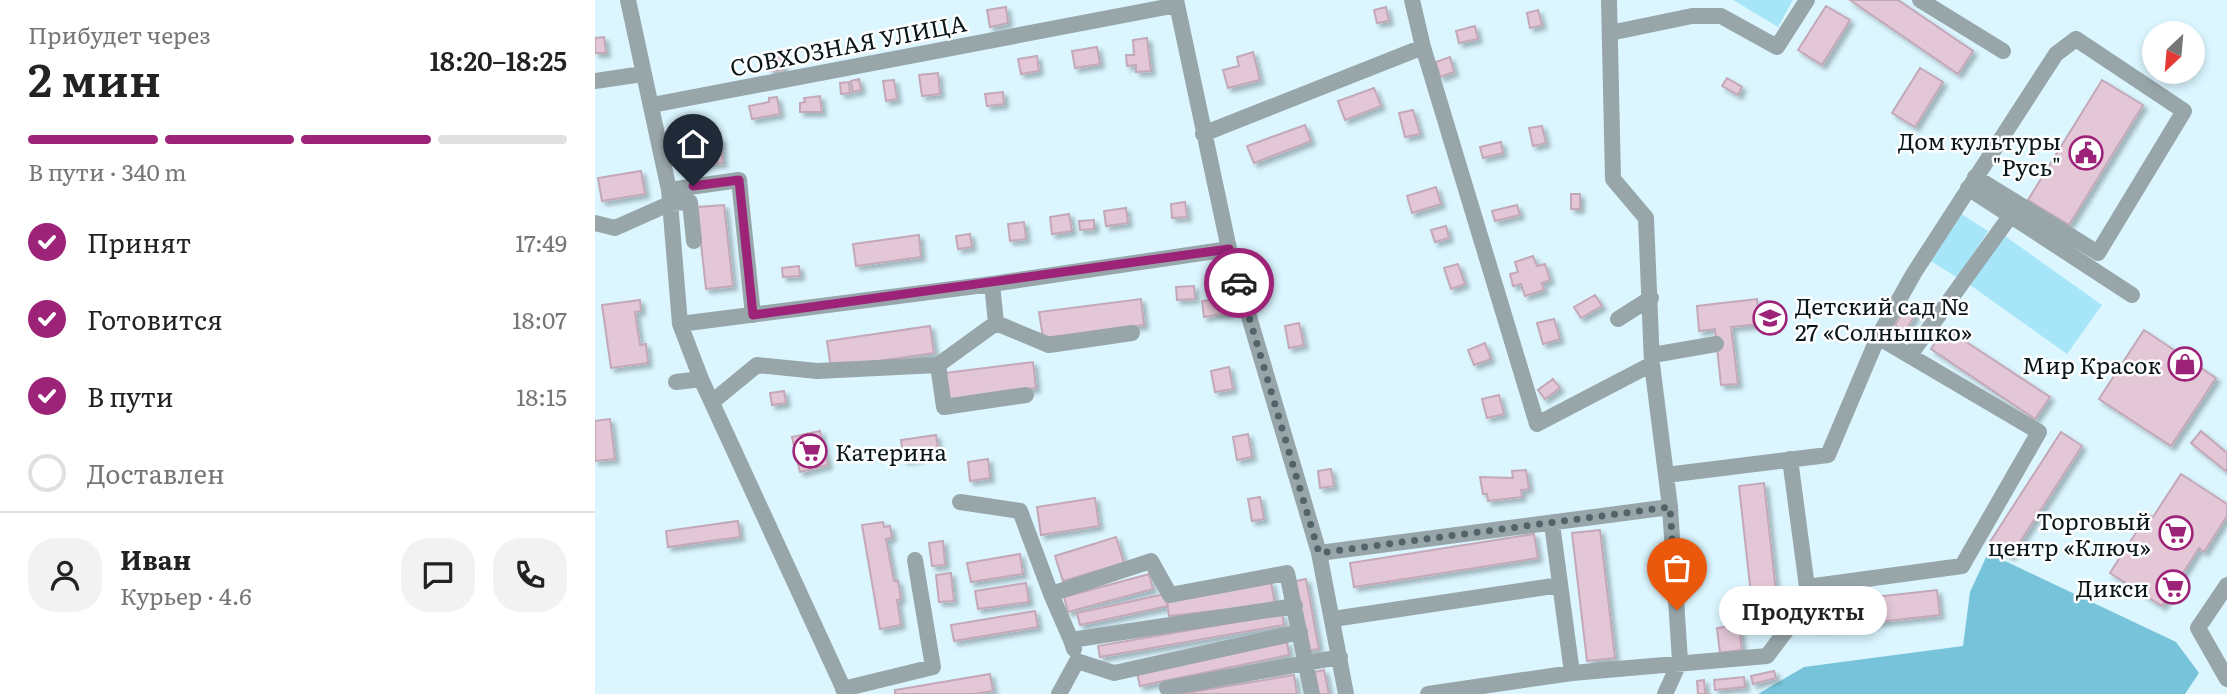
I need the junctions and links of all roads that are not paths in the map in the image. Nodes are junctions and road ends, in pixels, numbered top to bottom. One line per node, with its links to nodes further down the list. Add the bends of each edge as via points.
1 (628, 0): 10 (street)
2 (1412, 0): 8 (street)
3 (1609, 0): 7 (street)
4 (1807, 0): 7 (street, via 1777,47 1721,16 1692,16)
5 (1920, 0): 9 (street)
6 (1176, 3): 12 (street, СОВХОЗНАЯ УЛИЦА); 13 (street)
7 (1609, 33): 22 (street, via 1613,179 1646,218)
8 (1423, 47): 13 (street); 31 (street, via 1537,424)
9 (2003, 51)
10 (642, 74): 11 (street); 12 (street)
11 (595, 81)
12 (652, 106): 15 (street)
13 (1203, 134): 19 (street)
14 (1971, 182): 14 (street, via 2056,54 2075,39 2184,111 2098,253); 16 (street); 28 (street)
15 (670, 196): 17 (street, via 615,228); 18 (street, via 689,202); 23 (street, via 739,180); 26 (street)
16 (2011, 215): 21 (street); 30 (street)
17 (595, 223)
18 (694, 241)
19 (1229, 249): 20 (street); 42 (street)
20 (992, 284): 23 (street); 25 (street)
21 (2132, 295)
22 (1651, 298): 24 (street); 31 (street)
23 (753, 315): 26 (street)
24 (1618, 319)
25 (996, 323): 27 (street, via 1048,345); 32 (street)
26 (680, 324): 33 (street)
27 (1132, 333)
28 (1878, 337): 30 (street); 37 (street, via 1828,455)
29 (1716, 344): 31 (street)
30 (1910, 355): 46 (street, via 2039,432 1962,566)
31 (1652, 360): 38 (street)
32 (938, 365): 35 (street, via 944,407); 36 (street, via 817,371 757,365)
33 (701, 379): 34 (street); 36 (street)
34 (676, 382)
35 (1026, 395)
36 (712, 402): 59 (street)
37 (1790, 459): 38 (street); 46 (street)
38 (1666, 475): 40 (street)
39 (960, 502): 47 (street, via 1020,511)
40 (1670, 507): 41 (street); 53 (street)
41 (1552, 524): 42 (street); 44 (street)
42 (1319, 553): 49 (street)
43 (915, 560): 59 (street, via 933,667)
44 (1560, 585): 49 (street); 56 (street)
45 (2227, 585): 57 (street, via 2198,628)
46 (1807, 587): 53 (street, via 1807,603 1767,656)
47 (1051, 594): 48 (street, via 1151,561 1170,595 1287,573); 51 (street)
48 (1295, 606): 50 (street); 51 (street)
49 (1333, 619): 52 (street)
50 (1300, 632): 54 (street, via 1114,673); 55 (street)
51 (1071, 640): 54 (street)
52 (1340, 657): 55 (street); 62 (street)
53 (1680, 661): 56 (street); 64 (street)
54 (1077, 662): 60 (street)
55 (1307, 663): 58 (street); 61 (street)
56 (1572, 673): 63 (street)
57 (2227, 679)
58 (1167, 688)
59 (845, 691)
60 (1059, 694)
61 (1312, 694)
62 (1346, 694)
63 (1428, 694)
64 (1665, 694)

